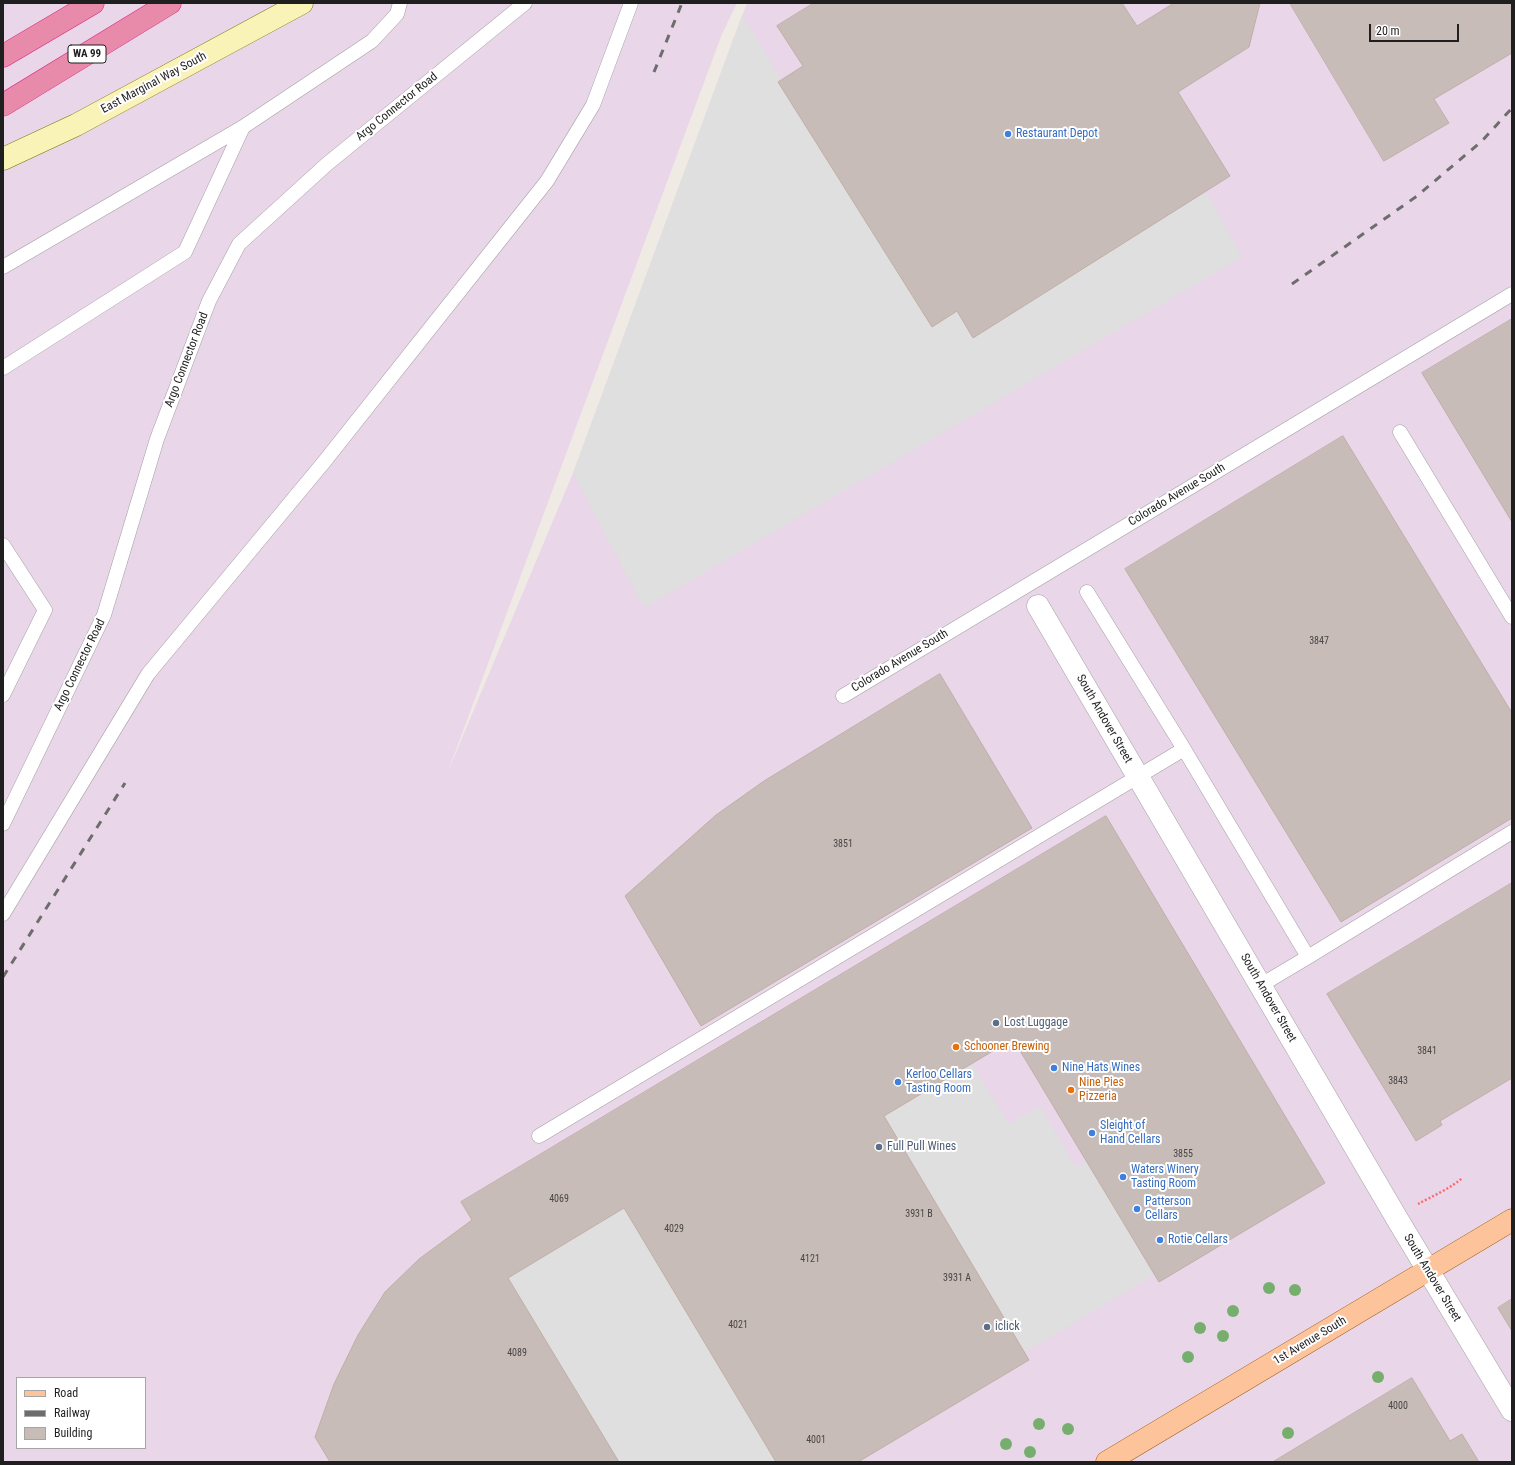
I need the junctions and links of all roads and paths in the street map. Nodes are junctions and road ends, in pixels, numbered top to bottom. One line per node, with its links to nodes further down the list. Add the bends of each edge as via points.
1 (93, 3): 7 (highway)
2 (170, 3): 8 (highway, WA 99)
3 (302, 3): 10 (main road, East Marginal Way South, via 76,125)
4 (400, 3): 9 (lane, via 397,14 372,41)
5 (525, 3): 24 (lane, Argo Connector Road, via 327,164 240,244 209,301 157,439 104,615)
6 (631, 3): 26 (lane, via 593,105 547,181 324,462 148,674)
7 (3, 56)
8 (3, 106)
9 (243, 127): 11 (lane); 13 (lane, via 185,252)
10 (3, 159)
11 (3, 267)
12 (1512, 294): 16 (lane, Colorado Avenue South)
13 (3, 368)
14 (1400, 432): 19 (lane)
15 (3, 545): 20 (lane, via 45,610)
16 (1026, 586): 18 (lane, South Andover Street); 21 (lane, Colorado Avenue South)
17 (1087, 592): 22 (lane)
18 (1038, 606): 23 (street, South Andover Street)
19 (1512, 617)
20 (3, 695)
21 (843, 696)
22 (1184, 749): 23 (lane); 27 (lane)
23 (1138, 777): 28 (street, South Andover Street); 29 (lane)
24 (3, 824)
25 (1512, 832): 27 (lane)
26 (3, 914)
27 (1308, 957): 28 (lane)
28 (1261, 985): 33 (street, South Andover Street)
29 (539, 1136)
30 (1462, 1178): 31 (path, via 1456,1184)
31 (1413, 1207)
32 (1512, 1220): 33 (main road, 1st Avenue South)
33 (1428, 1271): 34 (street, South Andover Street); 35 (main road, 1st Avenue South)
34 (1512, 1410)
35 (1107, 1462)

